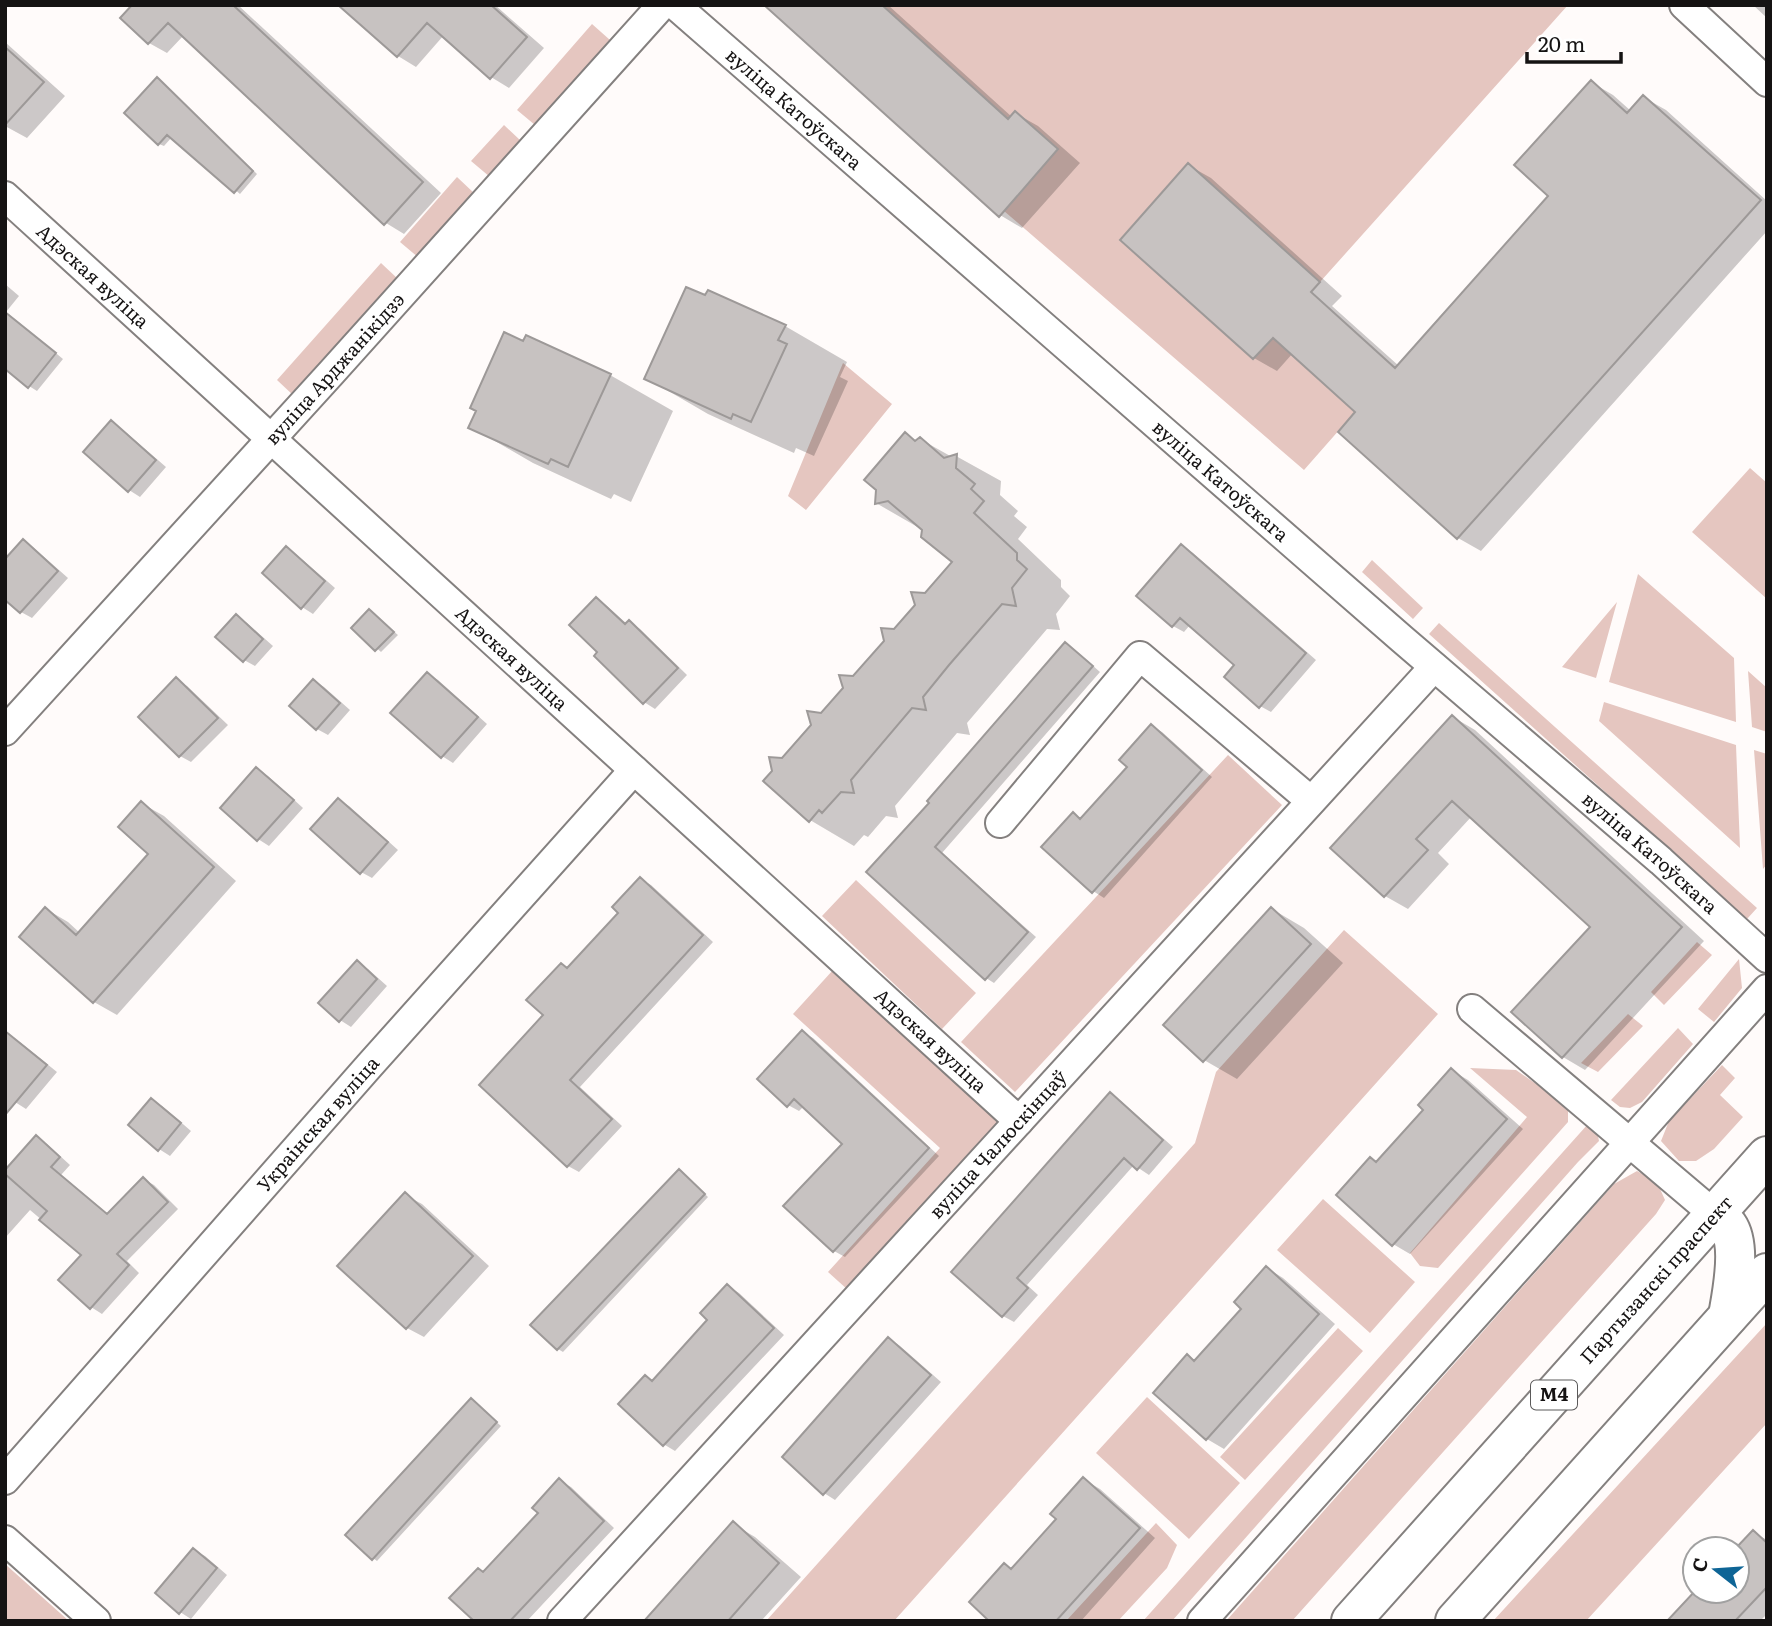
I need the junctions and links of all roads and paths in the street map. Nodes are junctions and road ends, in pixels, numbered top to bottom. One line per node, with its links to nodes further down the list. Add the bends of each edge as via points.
1 (662, 5): 6 (street, вуліца Арджанікідзэ)
2 (675, 5): 7 (street, вуліца Катоўскага)
3 (1684, 5): 4 (street)
4 (1767, 82)
5 (5, 196): 6 (street, Адэская вуліца)
6 (272, 439): 8 (street, вуліца Арджанікідзэ); 9 (street, Адэская вуліца)
7 (1434, 667): 10 (street, вуліца Чалюскінцаў); 12 (street, вуліца Катоўскага)
8 (5, 731)
9 (634, 770): 15 (street, Адэская вуліца); 21 (street, Украінская вуліца)
10 (1311, 801): 11 (street, via 1140,656); 15 (street, вуліца Чалюскінцаў)
11 (1000, 823)
12 (1767, 958)
13 (1767, 989): 16 (street)
14 (1472, 1009): 16 (street)
15 (1019, 1121): 24 (street, вуліца Чалюскінцаў)
16 (1629, 1142): 18 (street); 25 (street)
17 (1767, 1156): 18 (main road, Партызанскі праспект / М4)
18 (1715, 1215): 20 (main road, via 1729,1227 1734,1243); 26 (main road, Партызанскі праспект / М4)
19 (1767, 1273): 20 (main road)
20 (1728, 1316): 27 (main road)
21 (5, 1480)
22 (5, 1540): 23 (street)
23 (96, 1621)
24 (562, 1621)
25 (1202, 1621)
26 (1351, 1621)
27 (1455, 1621)

